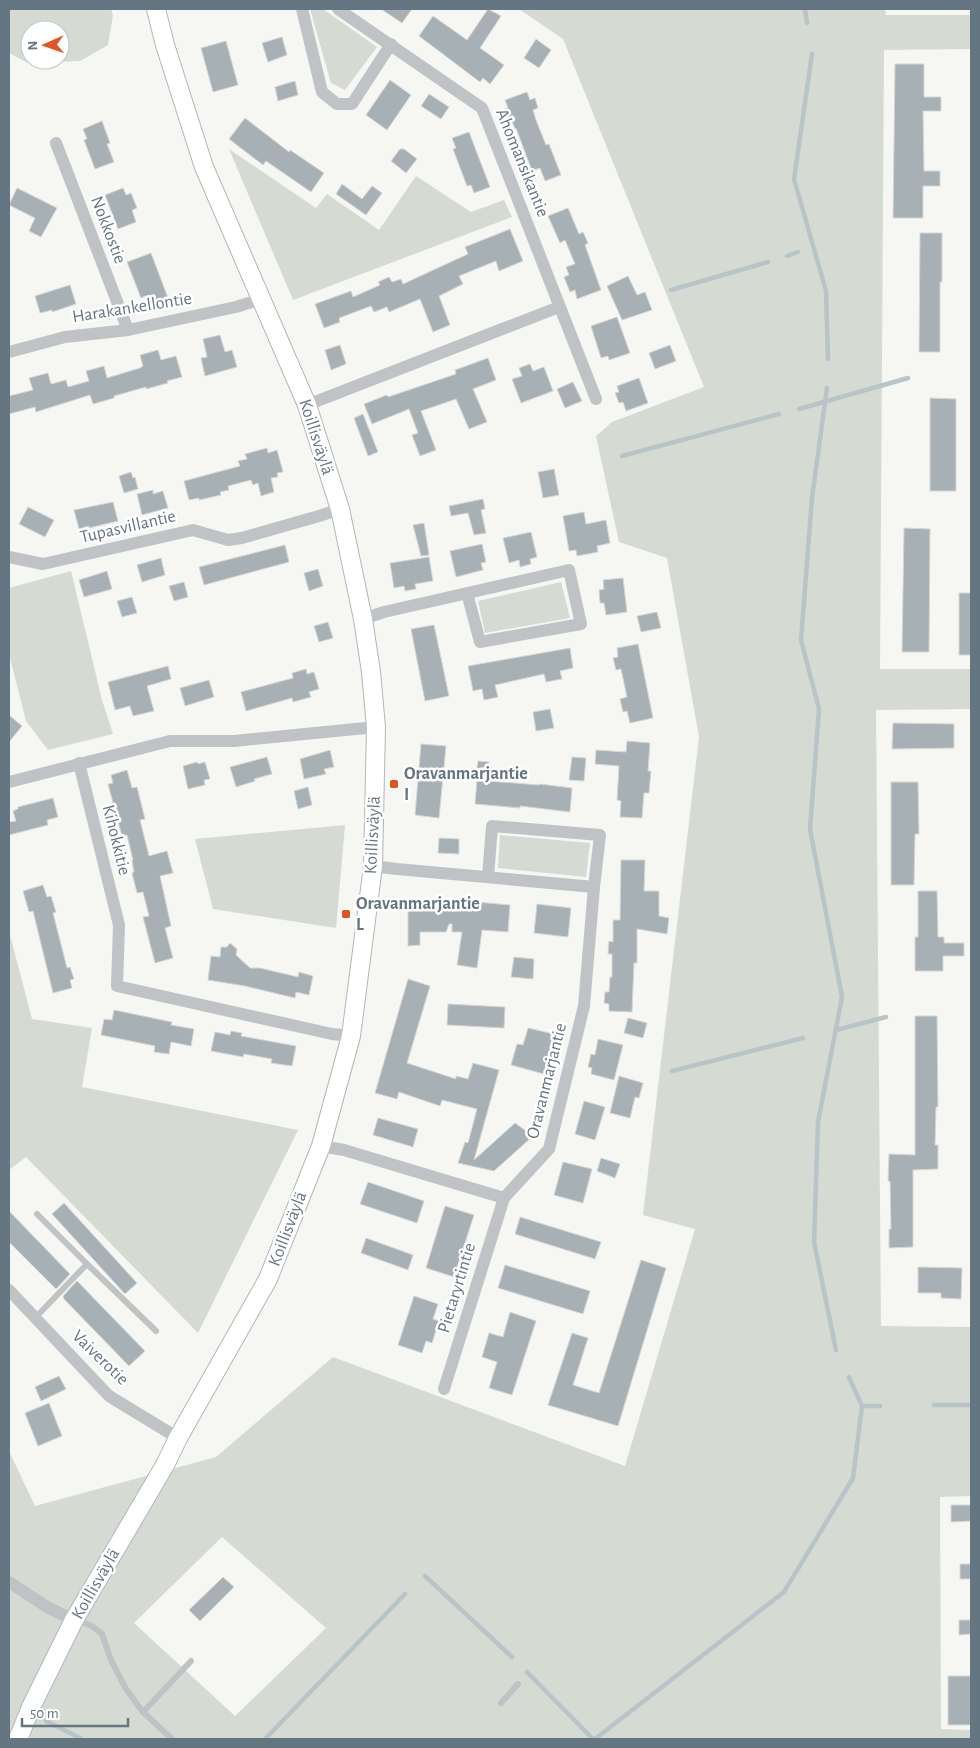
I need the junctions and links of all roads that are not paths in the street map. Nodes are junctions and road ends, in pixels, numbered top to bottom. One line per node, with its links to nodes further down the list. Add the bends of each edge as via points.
1 (156, 9): 6 (street, Koillisväylä, via 204,167)
2 (302, 9): 4 (street, via 322,92 337,104 352,104)
3 (338, 9): 4 (street, Ahomansikantie)
4 (391, 44): 7 (street, Ahomansikantie, via 482,108)
5 (56, 143): 8 (street, Nokkostie)
6 (262, 299): 8 (street, Harakankellontie); 11 (street, Koillisväylä)
7 (560, 307): 10 (street, Ahomansikantie); 11 (street)
8 (128, 330): 9 (street, Harakankellontie, via 66,337)
9 (9, 352)
10 (596, 399)
11 (307, 405): 12 (street, Koillisväylä)
12 (340, 509): 13 (street, Tupasvillantie, via 228,540 193,530 44,564); 15 (street, Koillisväylä)
13 (9, 557)
14 (467, 593): 14 (street, via 480,642 581,624 569,570); 15 (street)
15 (363, 619): 16 (street, Koillisväylä)
16 (376, 727): 17 (street, via 234,741 170,741); 19 (street, Koillisväylä)
17 (79, 763): 18 (street); 22 (street, Kihokkitie, via 119,925 117,986)
18 (9, 782)
19 (373, 866): 20 (street); 22 (street, Koillisväylä)
20 (488, 877): 21 (street); 21 (street, Oravanmarjantie, via 492,826 600,835)
21 (594, 887): 24 (street, Oravanmarjantie, via 584,1006 549,1149)
22 (351, 1036): 23 (street, Koillisväylä)
23 (321, 1146): 24 (street); 31 (street, Koillisväylä, via 268,1279)
24 (504, 1198): 30 (street, Pietaryrtintie)
25 (37, 1214): 26 (lane)
26 (87, 1264): 28 (lane); 29 (lane)
27 (9, 1290): 28 (street, Vaiverotie)
28 (35, 1318): 31 (street, Vaiverotie, via 109,1396)
29 (156, 1331)
30 (444, 1388)
31 (178, 1438): 33 (street, Koillisväylä, via 165,1466)
32 (9, 1582): 33 (street)
33 (74, 1620): 37 (lane, via 92,1626 102,1634 126,1689); 38 (street, Koillisväylä)
34 (190, 1661): 37 (lane)
35 (518, 1684): 36 (lane)
36 (501, 1703)
37 (143, 1712): 39 (lane)
38 (18, 1739)
39 (172, 1739)

